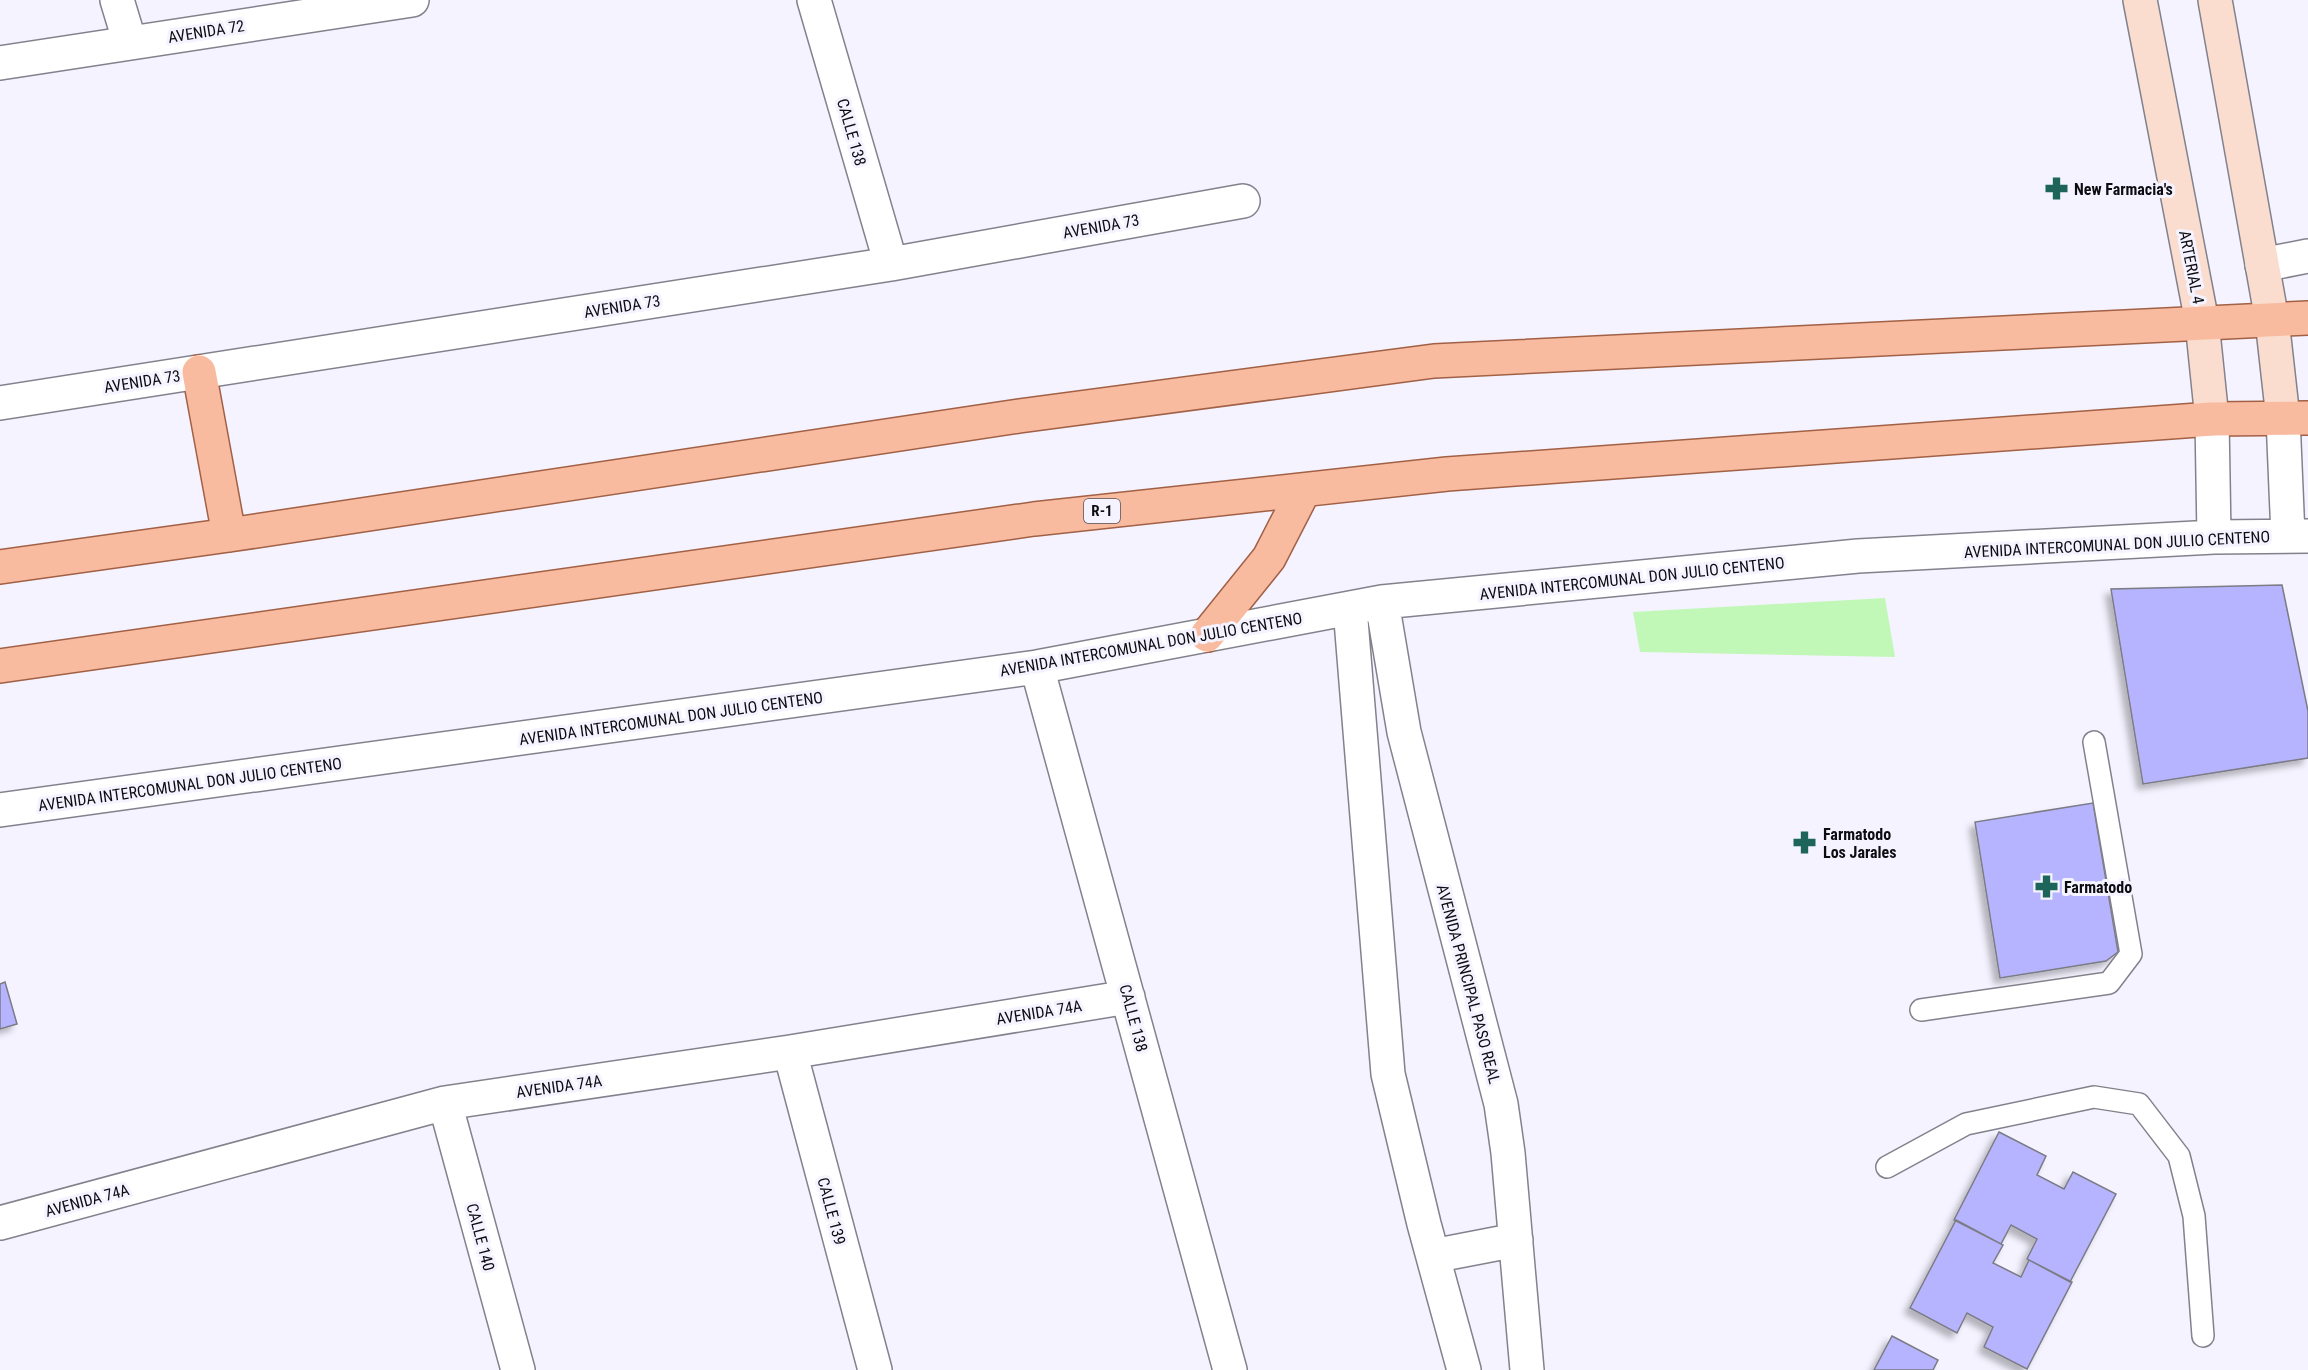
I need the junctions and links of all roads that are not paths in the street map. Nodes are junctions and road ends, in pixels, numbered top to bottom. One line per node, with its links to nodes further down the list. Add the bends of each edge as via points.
1 (117, 0): 6 (street)
2 (412, 0): 6 (street, AVENIDA 72)
3 (814, 0): 10 (street, CALLE 138)
4 (2140, 0): 14 (street, ARTERIAL 4)
5 (2215, 0): 11 (street)
6 (130, 43): 7 (street, AVENIDA 72)
7 (0, 63)
8 (1243, 201): 10 (street, AVENIDA 73)
9 (2308, 256): 11 (street)
10 (891, 264): 15 (street, AVENIDA 73)
11 (2262, 265): 13 (street)
12 (2308, 318): 13 (main road)
13 (2272, 320): 14 (main road); 17 (street)
14 (2202, 322): 18 (street, ARTERIAL 4); 20 (main road, via 1434,361 1019,416)
15 (198, 372): 16 (street, AVENIDA 73); 20 (main road)
16 (0, 403)
17 (2296, 418): 18 (main road, R-1); 21 (street)
18 (2212, 419): 19 (main road, R-1, via 1447,474); 22 (street, ARTERIAL 4)
19 (1304, 490): 26 (main road, via 1269,558); 27 (main road, R-1, via 1034,519)
20 (230, 535): 23 (main road)
21 (2298, 536): 22 (street, AVENIDA INTERCOMUNAL DON JULIO CENTENO)
22 (2214, 537): 24 (street, AVENIDA INTERCOMUNAL DON JULIO CENTENO, via 1858,556)
23 (0, 567)
24 (1382, 602): 25 (street, AVENIDA INTERCOMUNAL DON JULIO CENTENO); 37 (street, AVENIDA PRINCIPAL PASO REAL, via 1404,732 1501,1104)
25 (1350, 608): 26 (street, AVENIDA INTERCOMUNAL DON JULIO CENTENO); 38 (street, via 1388,1074)
26 (1207, 635): 28 (street, AVENIDA INTERCOMUNAL DON JULIO CENTENO)
27 (0, 666)
28 (1037, 667): 30 (street, AVENIDA INTERCOMUNAL DON JULIO CENTENO); 31 (street, CALLE 138)
29 (2094, 742): 32 (lane, via 2131,954 2109,983)
30 (0, 810)
31 (1128, 997): 33 (street, AVENIDA 74A); 42 (street, CALLE 138)
32 (1921, 1010)
33 (790, 1052): 34 (street, AVENIDA 74A); 41 (street, CALLE 139)
34 (445, 1103): 36 (street, AVENIDA 74A); 40 (street, CALLE 140)
35 (1887, 1167): 39 (lane, via 1966,1124 2094,1097 2139,1104 2179,1156 2194,1216)
36 (0, 1223)
37 (1515, 1240): 38 (street); 44 (street, AVENIDA PRINCIPAL PASO REAL)
38 (1433, 1256): 43 (street)
39 (2203, 1336)
40 (518, 1370)
41 (875, 1370)
42 (1230, 1370)
43 (1464, 1370)
44 (1527, 1370)

